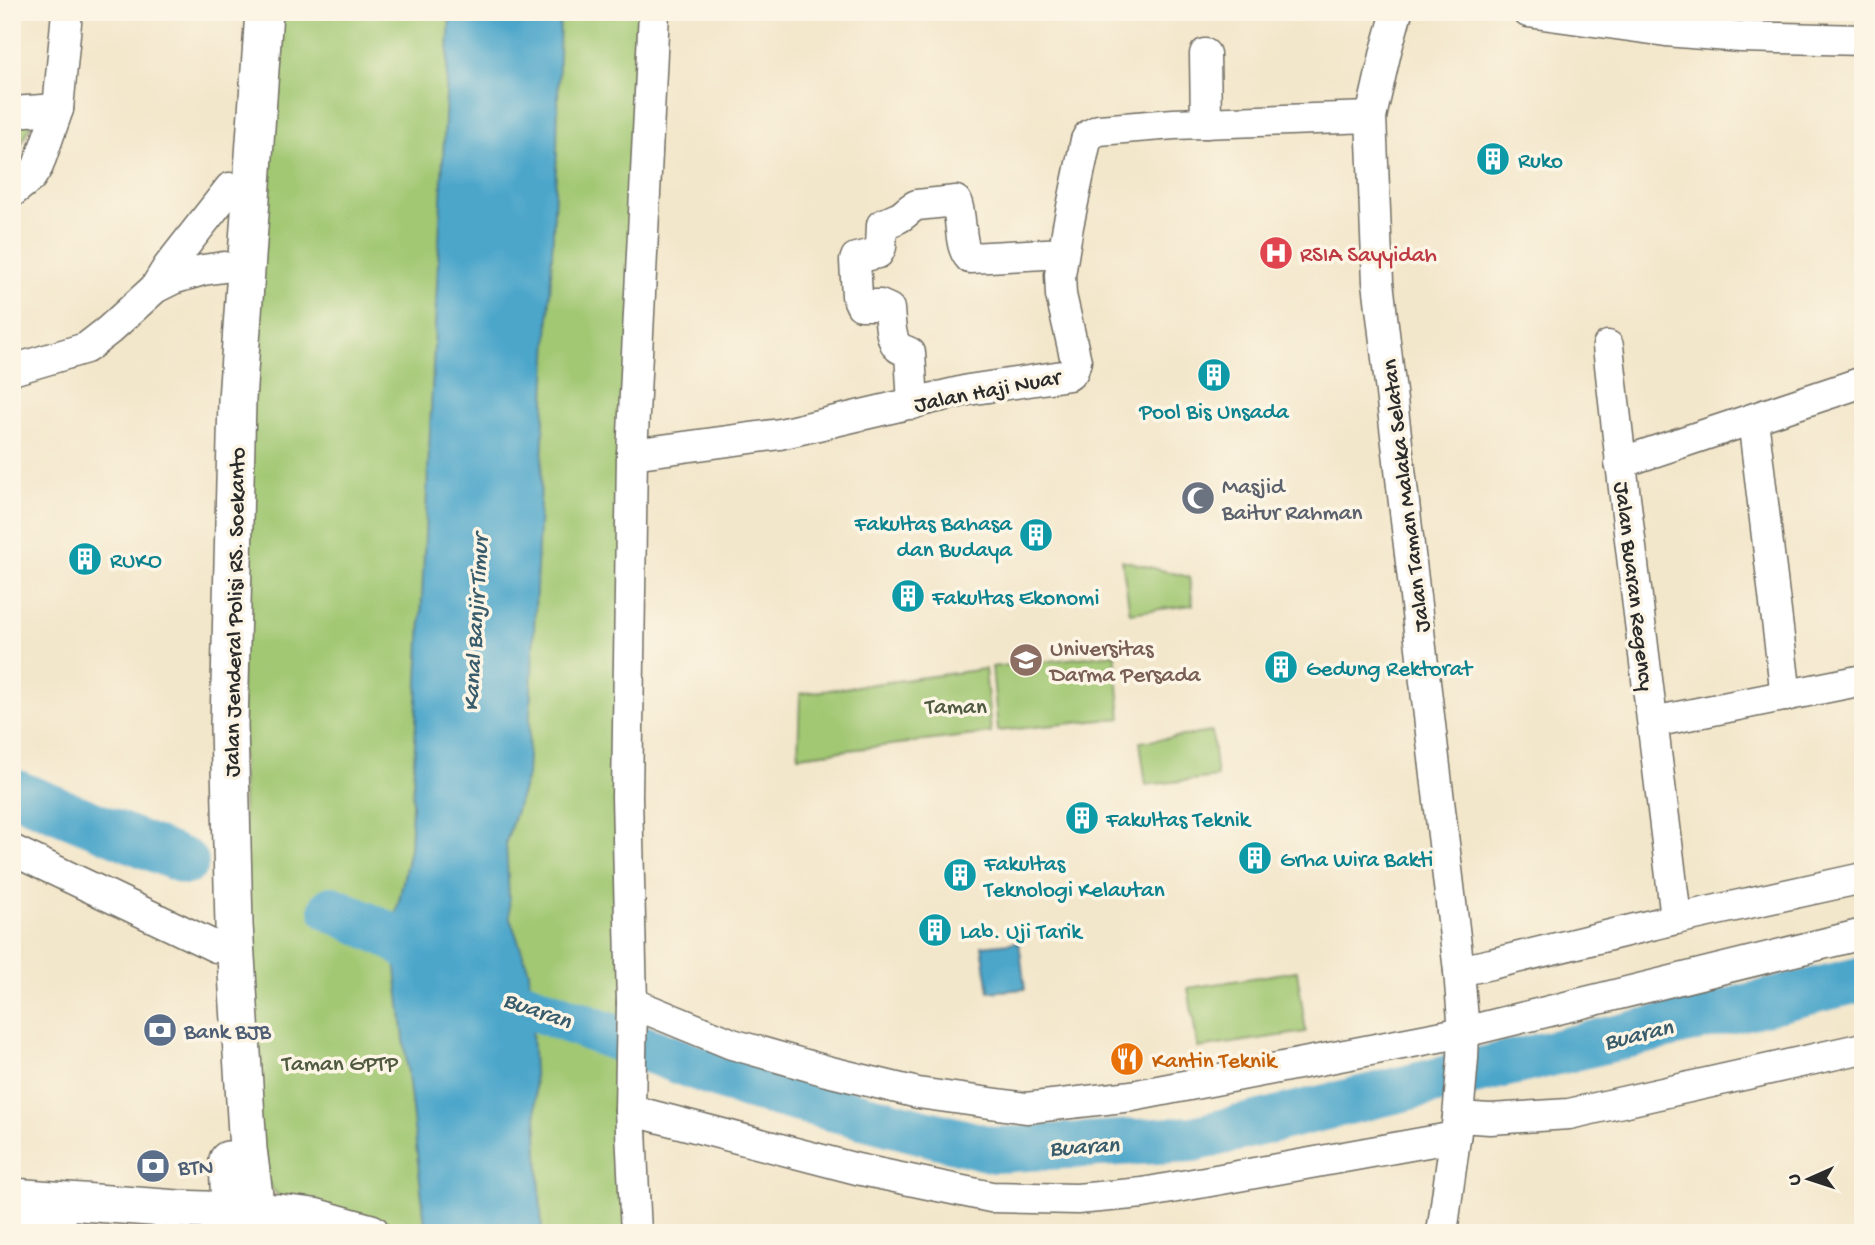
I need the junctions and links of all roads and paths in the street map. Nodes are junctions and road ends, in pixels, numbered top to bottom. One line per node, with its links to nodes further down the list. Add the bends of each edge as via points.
1 (67, 12): 10 (street)
2 (241, 12): 14 (main road, Jalan Jenderal Polisi RS. Soekanto)
3 (264, 12): 30 (main road, Jalan Jenderal Polisi RS. Soekanto, via 237,400 229,726)
4 (654, 12): 25 (street)
5 (1397, 12): 12 (street, Jalan Taman Malaka Selatan)
6 (1528, 12): 7 (street, via 1652,29)
7 (1741, 24): 8 (street)
8 (1863, 40)
9 (1205, 54): 13 (street)
10 (58, 109): 11 (street); 15 (street, via 38,166)
11 (12, 112)
12 (1371, 117): 13 (street, Jalan Haji Nuar); 36 (street, Jalan Taman Malaka Selatan, via 1378,282)
13 (1206, 123): 17 (street, Jalan Haji Nuar, via 1099,130 1089,135)
14 (230, 188): 16 (street); 18 (main road, Jalan Jenderal Polisi RS. Soekanto)
15 (12, 192)
16 (205, 222): 18 (street); 19 (street)
17 (1063, 253): 23 (street, Jalan Haji Nuar, via 1061,295 1076,361 1073,371); 23 (street, via 967,256 959,209 951,200 911,207 882,225 878,253 855,261 859,303 889,309 896,343 910,353)
18 (214, 269): 19 (street); 30 (main road, Jalan Jenderal Polisi RS. Soekanto, via 221,350 214,503)
19 (155, 288): 21 (street, via 86,348)
20 (1608, 346): 26 (street)
21 (12, 370)
22 (1863, 382): 24 (street, Jalan Buaran Regency)
23 (913, 404): 25 (street, Jalan Haji Nuar, via 780,434)
24 (1753, 419): 26 (street, Jalan Buaran Regency); 28 (street)
25 (632, 454): 37 (street, via 627,797)
26 (1620, 463): 29 (street, Jalan Buaran Regency)
27 (1863, 680): 28 (street, Jalan Buaran Regency)
28 (1786, 696): 29 (street, Jalan Buaran Regency)
29 (1653, 722): 33 (street, Jalan Buaran Regency)
30 (219, 786): 34 (main road, Jalan Jenderal Polisi RS. Soekanto)
31 (12, 850): 34 (street)
32 (1863, 877): 33 (street)
33 (1676, 919): 36 (street)
34 (221, 932): 42 (main road, Jalan Jenderal Polisi RS. Soekanto); 45 (main road, Jalan Jenderal Polisi RS. Soekanto)
35 (1863, 934): 38 (street)
36 (1459, 971): 38 (street, Jalan Taman Malaka Selatan)
37 (632, 1015): 38 (street, via 918,1093 1026,1108); 40 (street)
38 (1463, 1045): 41 (street, Jalan Taman Malaka Selatan)
39 (1863, 1048): 41 (street, via 1569,1114)
40 (630, 1098): 41 (street, via 856,1169 991,1198 1077,1199 1143,1193); 49 (street)
41 (1457, 1121): 50 (street, Jalan Taman Malaka Selatan)
42 (248, 1149): 44 (main road, via 273,1190); 45 (main road, Jalan Jenderal Polisi RS. Soekanto)
43 (12, 1197): 45 (main road, via 178,1209)
44 (298, 1216): 45 (main road); 47 (main road)
45 (243, 1222)
46 (12, 1227): 48 (main road)
47 (362, 1230)
48 (61, 1233)
49 (636, 1233)
50 (1441, 1233)

